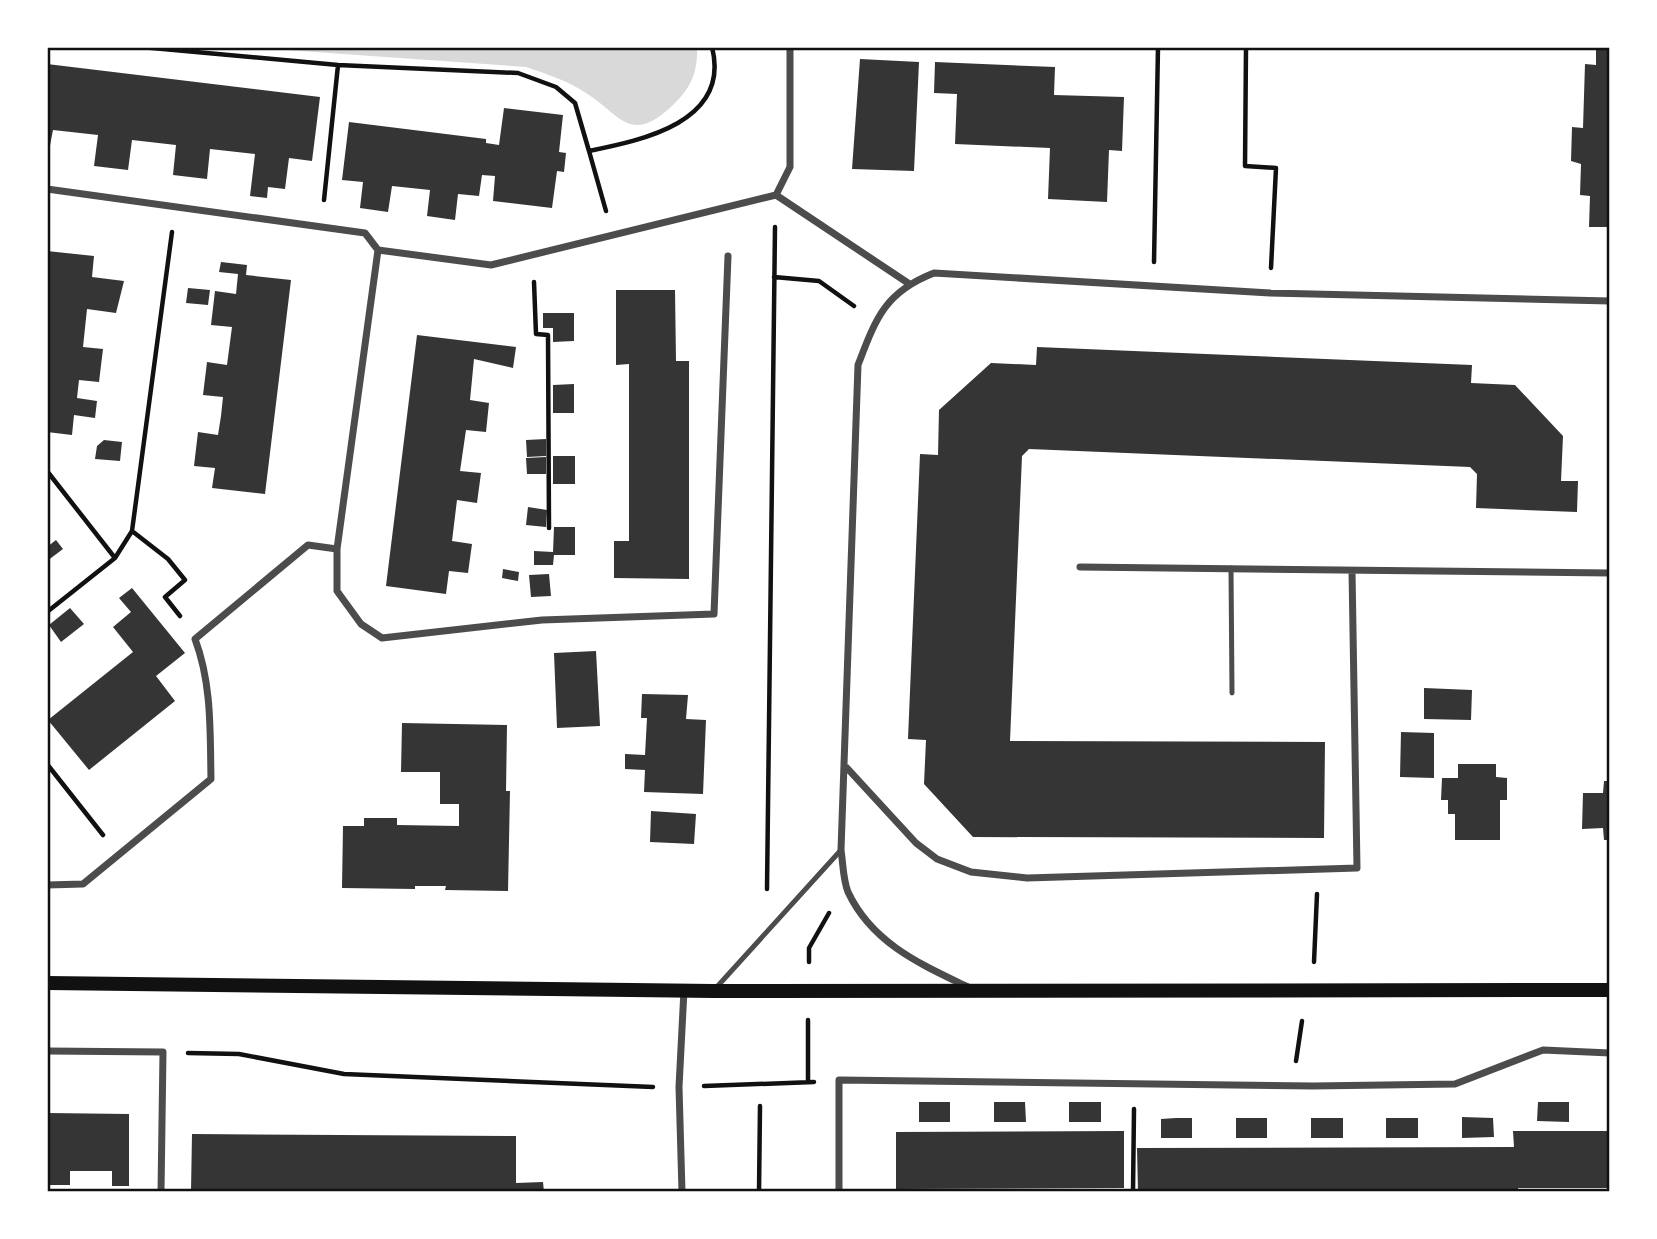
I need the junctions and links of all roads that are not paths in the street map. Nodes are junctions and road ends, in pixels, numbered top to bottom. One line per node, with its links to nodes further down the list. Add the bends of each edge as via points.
1 (790, 47): 3 (street, via 790,167)
2 (47, 189): 4 (street, via 365,233)
3 (776, 195): 4 (street, via 491,265); 6 (street)
4 (378, 250): 8 (street)
5 (728, 256): 8 (street, via 714,614 542,620 382,638 361,624 337,591)
6 (908, 283): 7 (street, via 934,273 1269,293); 14 (street, via 875,320 858,365)
7 (1610, 301)
8 (337, 549): 16 (street, via 308,545 195,639 203,660 209,706 211,779 83,884)
9 (1080, 566): 10 (street)
10 (1231, 568): 11 (street); 13 (lane)
11 (1352, 571): 12 (street); 14 (street, via 1357,868 1027,878 971,872 937,859 916,843)
12 (1610, 573)
13 (1232, 692)
14 (847, 768): 15 (street)
15 (841, 850): 20 (lane); 21 (street, via 847,891 875,933 913,960)
16 (47, 885)
17 (47, 983): 18 (main road)
18 (684, 989): 20 (main road); 25 (street, via 678,1087)
19 (1610, 990): 21 (main road)
20 (713, 991): 21 (main road)
21 (978, 993)
22 (47, 1051): 24 (street, via 163,1052)
23 (1610, 1053): 26 (street, via 1542,1050 1455,1084 839,1080)
24 (161, 1192)
25 (682, 1192)
26 (839, 1192)

